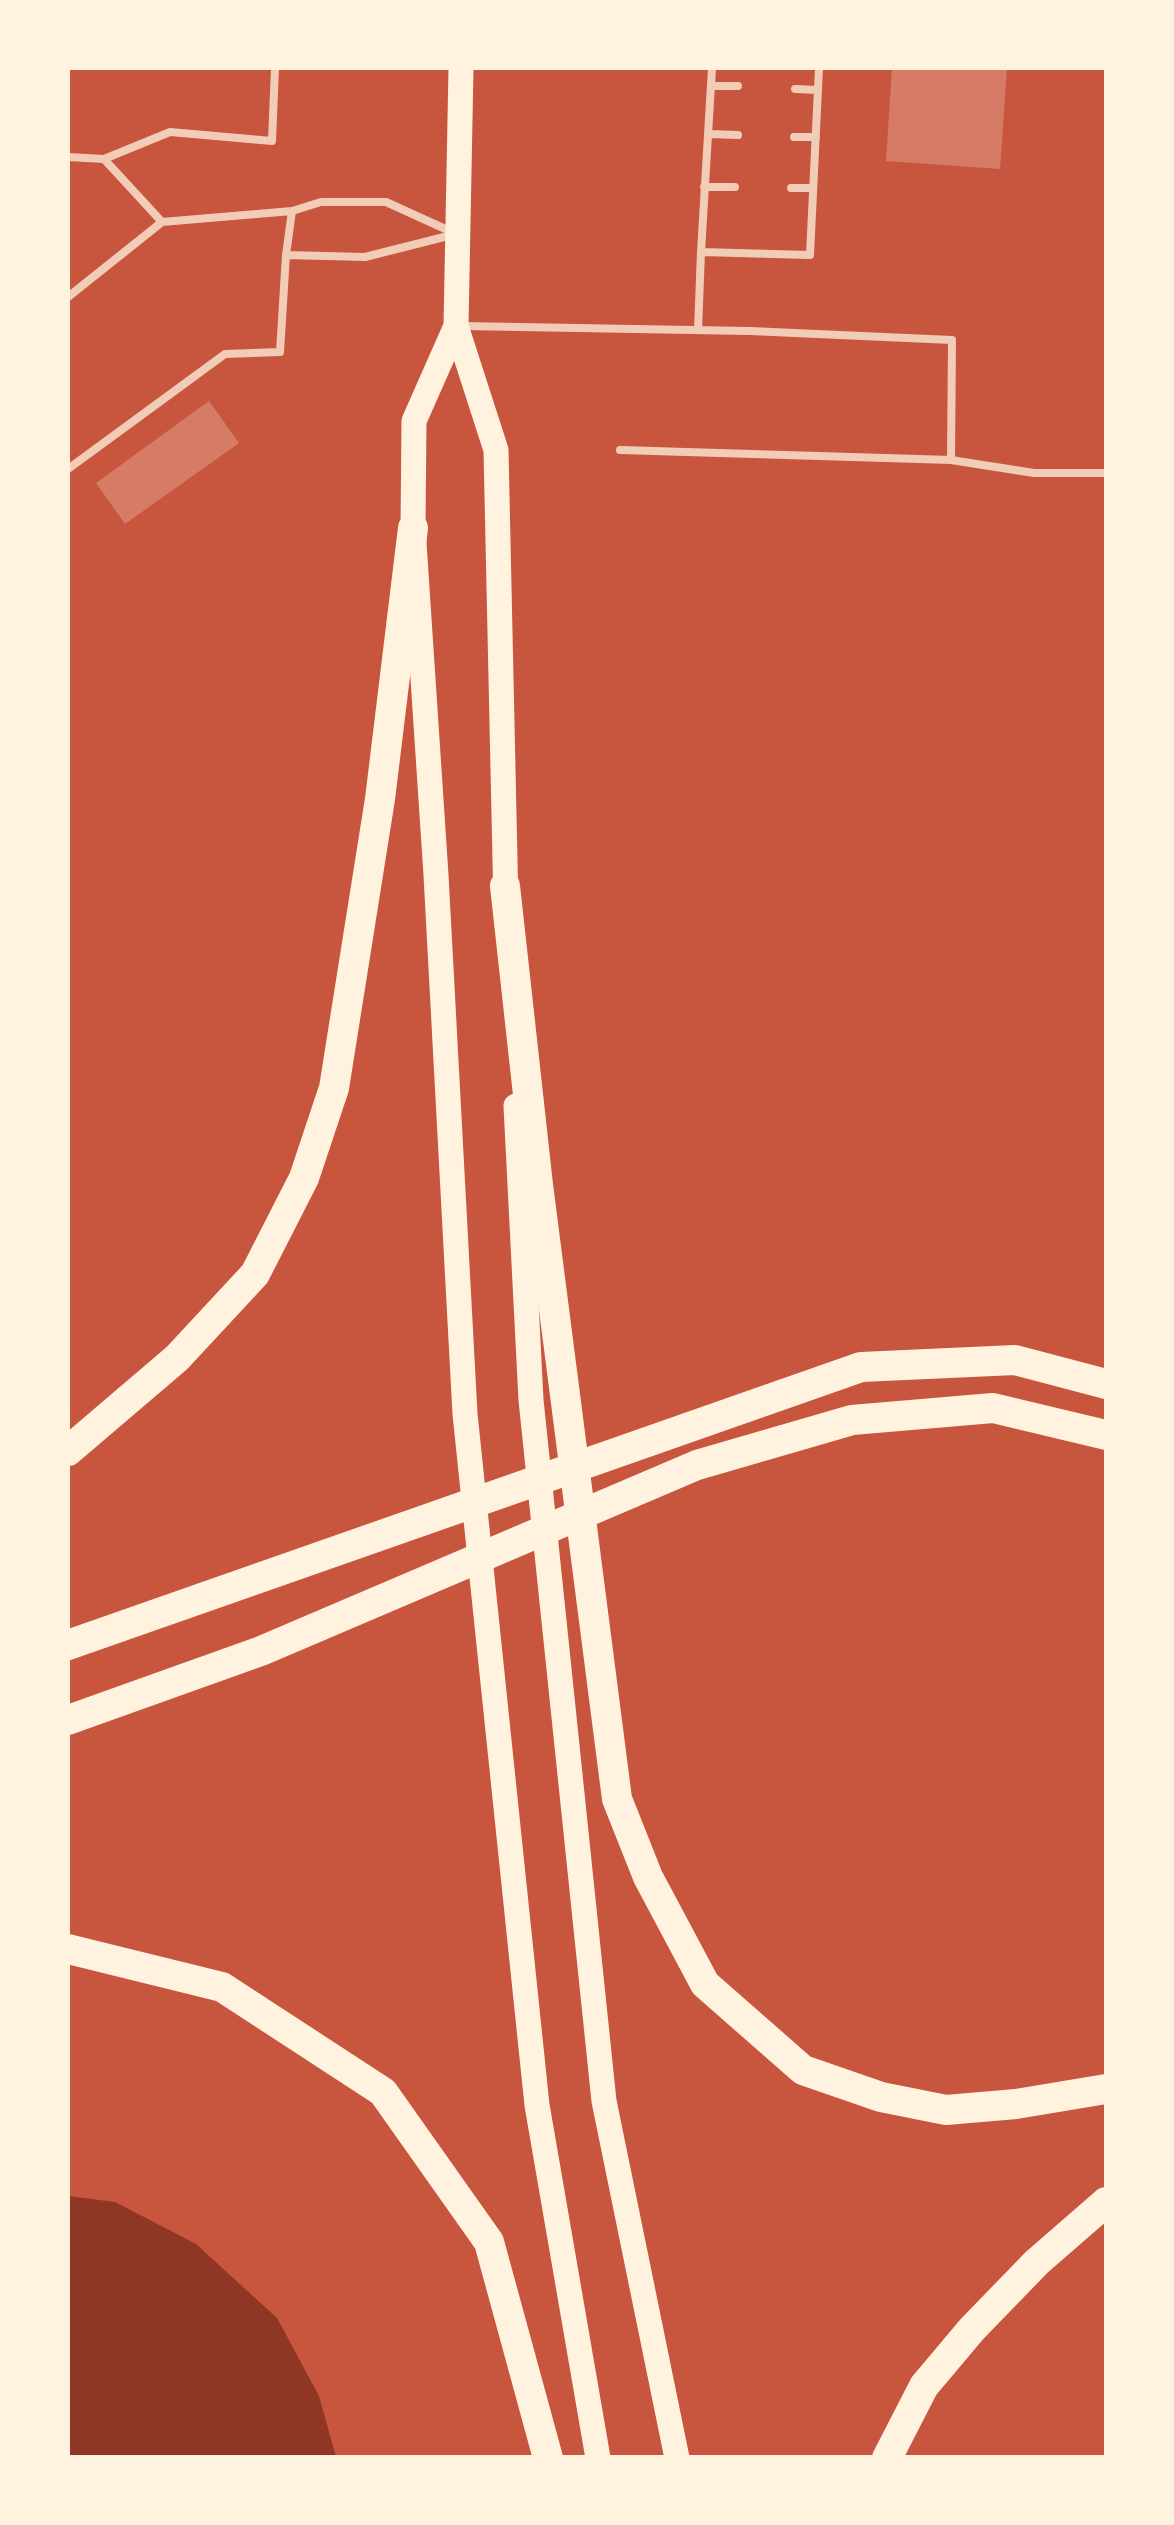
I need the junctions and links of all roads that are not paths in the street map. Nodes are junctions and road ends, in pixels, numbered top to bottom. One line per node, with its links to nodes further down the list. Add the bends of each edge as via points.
1 (274, 68): 14 (lane, via 272,141 170,132)
2 (461, 68): 21 (main road)
3 (712, 68): 5 (lane)
4 (819, 68): 8 (lane)
5 (711, 86): 6 (lane); 9 (lane)
6 (738, 86)
7 (795, 89): 8 (lane)
8 (818, 90): 12 (lane)
9 (708, 134): 10 (lane); 15 (lane)
10 (738, 135)
11 (794, 137): 12 (lane)
12 (816, 137): 18 (lane)
13 (68, 157): 14 (lane)
14 (104, 160): 20 (lane)
15 (704, 187): 16 (lane); 22 (lane)
16 (735, 187)
17 (791, 188): 18 (lane)
18 (813, 188): 22 (lane, via 810,255)
19 (292, 210): 20 (lane); 21 (lane, via 321,202 386,202); 23 (lane)
20 (162, 222): 24 (lane)
21 (456, 234): 23 (lane, via 365,257); 25 (main road)
22 (701, 252): 26 (lane)
23 (286, 255): 29 (lane, via 280,352 225,354)
24 (68, 296)
25 (456, 326): 26 (lane); 31 (main road, via 414,421); 32 (main road, via 496,450)
26 (698, 330): 28 (lane, via 952,340)
27 (620, 450): 28 (lane)
28 (951, 460): 30 (lane, via 1034,473)
29 (68, 469)
30 (1106, 472)
31 (413, 528): 35 (highway, via 380,799 334,1088 304,1178 255,1274 177,1358); 42 (main road, via 465,1414 538,2105)
32 (505, 886): 39 (highway, via 616,1798 648,1878 705,1984 802,2070 946,2110); 43 (main road, via 531,1400 602,2082)
33 (1106, 1384): 36 (highway, via 1014,1360 861,1368)
34 (1106, 1435): 37 (highway, via 993,1408 852,1420 697,1465 260,1651)
35 (68, 1451)
36 (68, 1644)
37 (68, 1720)
38 (68, 1949): 41 (highway, via 222,1987 383,2092 490,2242)
39 (1106, 2089)
40 (1106, 2202): 44 (highway, via 972,2329 924,2386)
41 (548, 2458)
42 (598, 2458)
43 (676, 2458)
44 (886, 2458)

